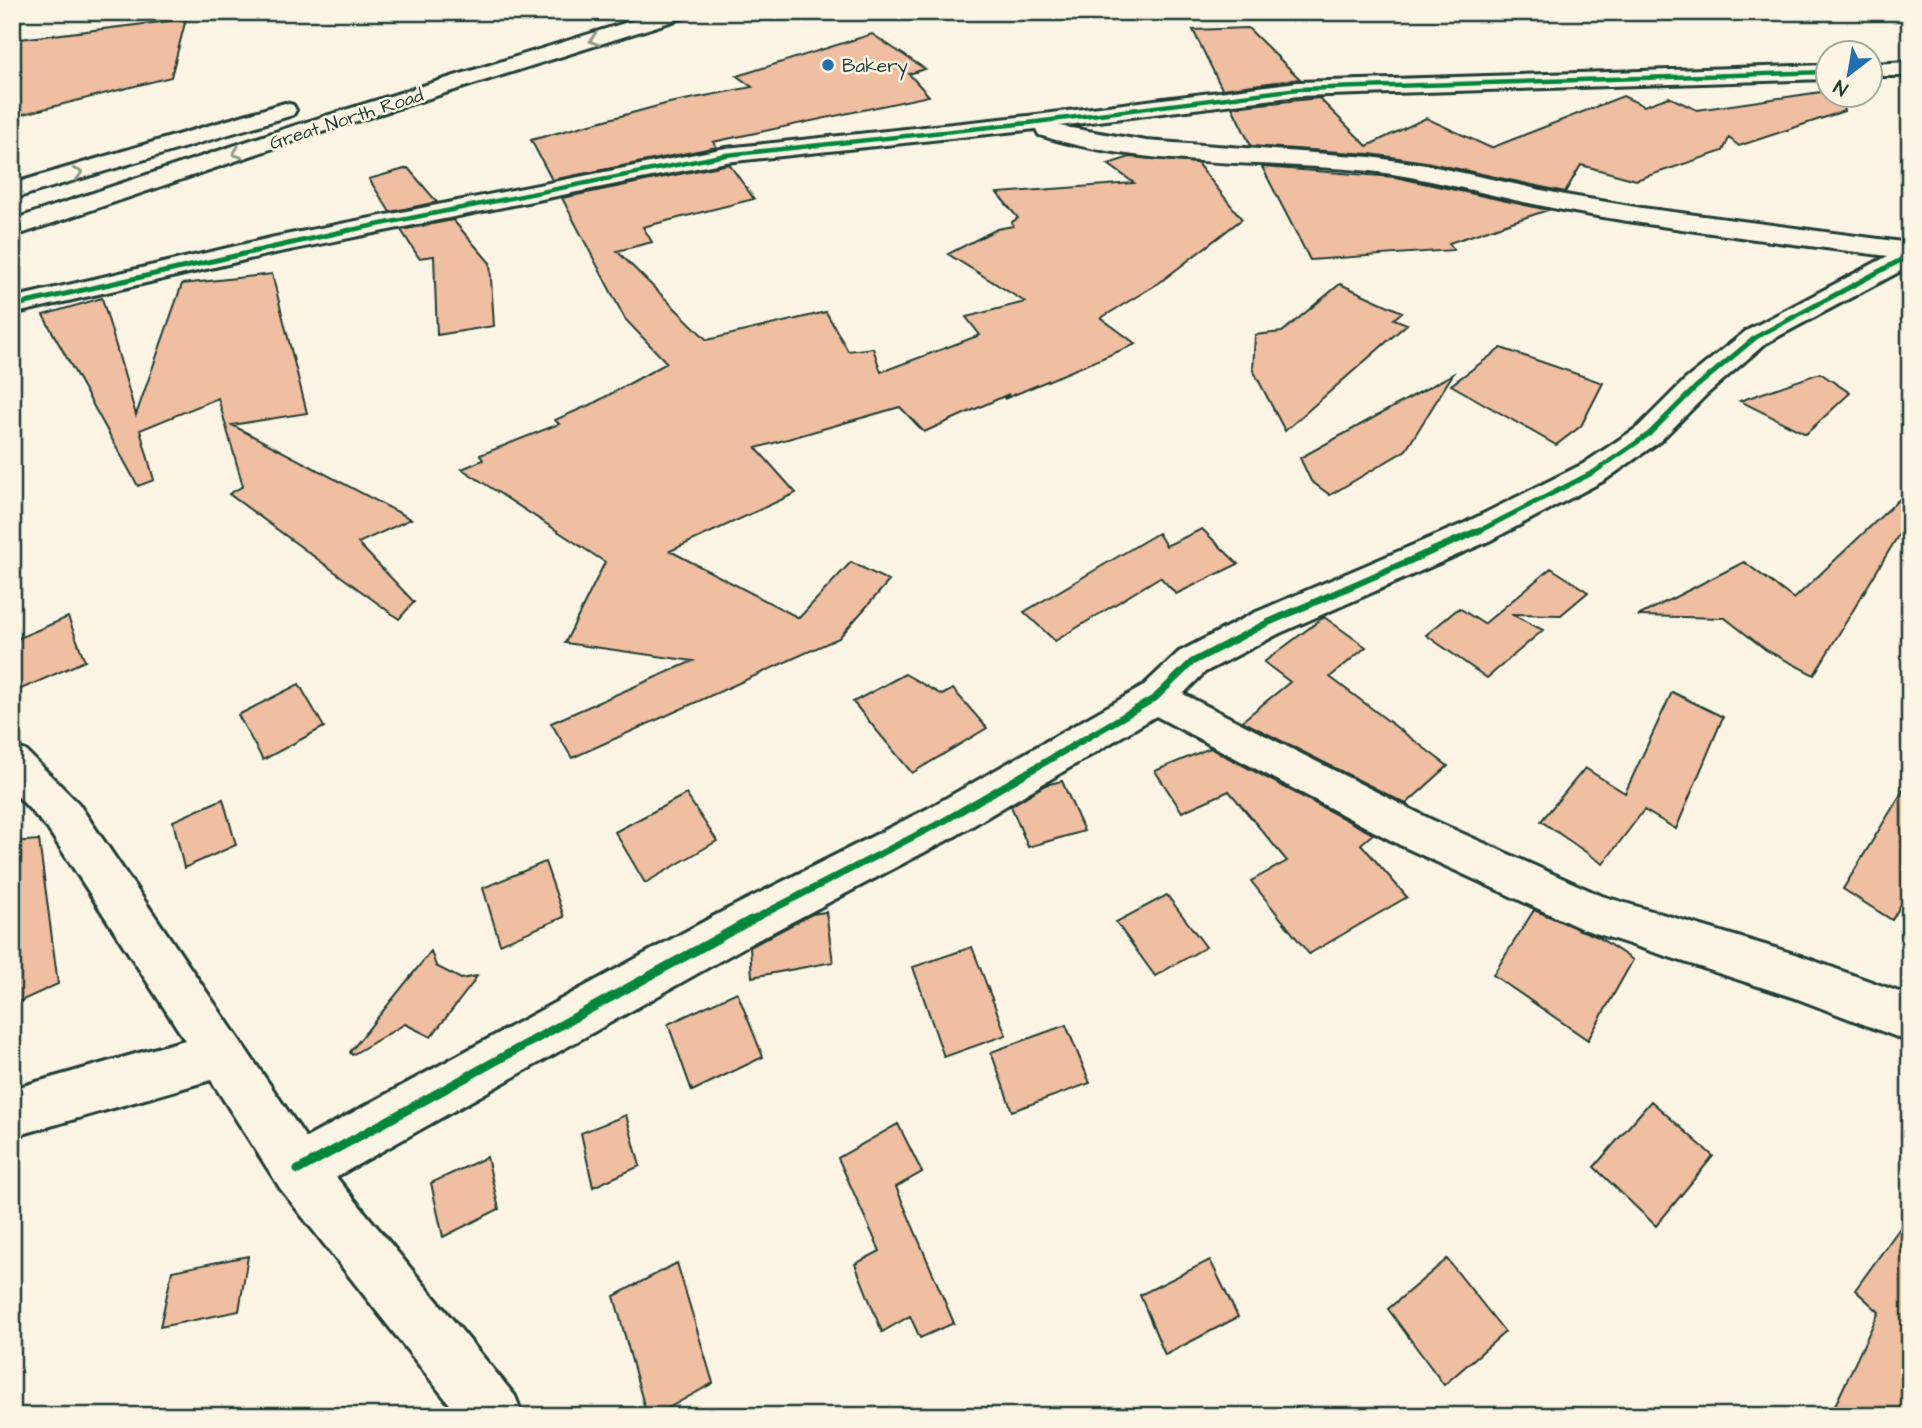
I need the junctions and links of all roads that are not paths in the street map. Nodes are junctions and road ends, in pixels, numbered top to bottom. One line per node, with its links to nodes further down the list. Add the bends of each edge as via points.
1 (609, 12): 3 (main road)
2 (682, 12): 10 (main road, Great North Road, one-way to 10, via 292,134)
3 (569, 24)
4 (1910, 69): 5 (main road)
5 (1884, 70)
6 (1814, 72): 8 (main road, via 1298,89)
7 (302, 105): 9 (main road, Great North Road, one-way to 7)
8 (1028, 123): 11 (main road, via 1066,136 1146,148 1426,172 1642,216); 12 (main road, via 726,155 275,245)
9 (12, 192)
10 (12, 229)
11 (1910, 253): 13 (main road, via 1756,337 1649,434 1594,472 1477,532 1267,623 1192,662)
12 (12, 306)
13 (1155, 698): 15 (main road, via 1415,832 1595,914 1798,977); 18 (main road, via 942,822 732,930)
14 (12, 762): 16 (main road, via 63,816)
15 (1910, 1019)
16 (222, 1053): 17 (main road); 18 (main road)
17 (12, 1113)
18 (298, 1170): 19 (main road)
19 (495, 1416)

